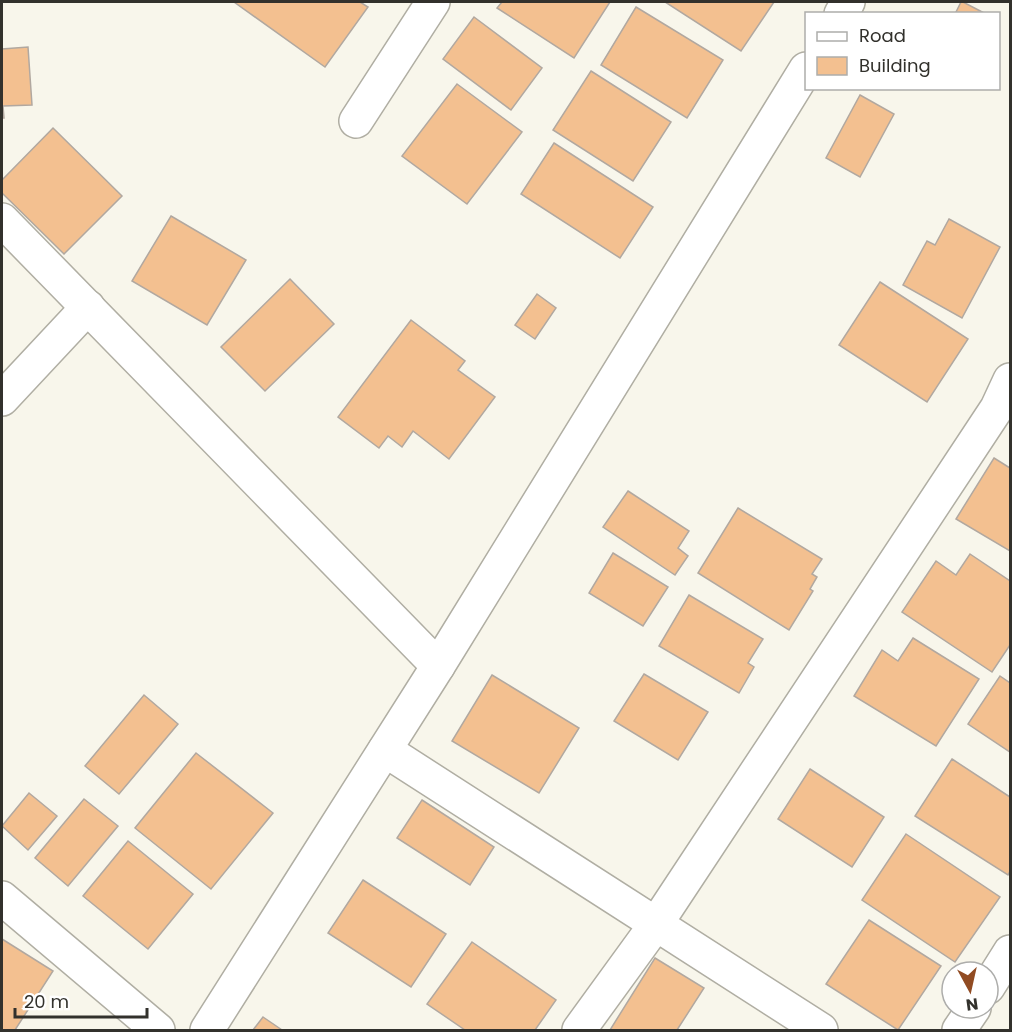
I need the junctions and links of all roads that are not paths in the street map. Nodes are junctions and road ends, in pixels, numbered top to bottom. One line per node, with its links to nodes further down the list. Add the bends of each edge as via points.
1 (433, 2): 3 (street)
2 (805, 72): 8 (street)
3 (356, 121)
4 (2, 220): 5 (street)
5 (88, 308): 7 (street); 8 (street)
6 (1011, 380): 11 (street, via 991,418)
7 (2, 399)
8 (438, 666): 9 (street)
9 (385, 750): 11 (street); 15 (street)
10 (2, 898): 14 (street)
11 (656, 924): 16 (street); 17 (street)
12 (1011, 952): 13 (street)
13 (1000, 969)
14 (158, 1030)
15 (207, 1030)
16 (579, 1030)
17 (821, 1030)

